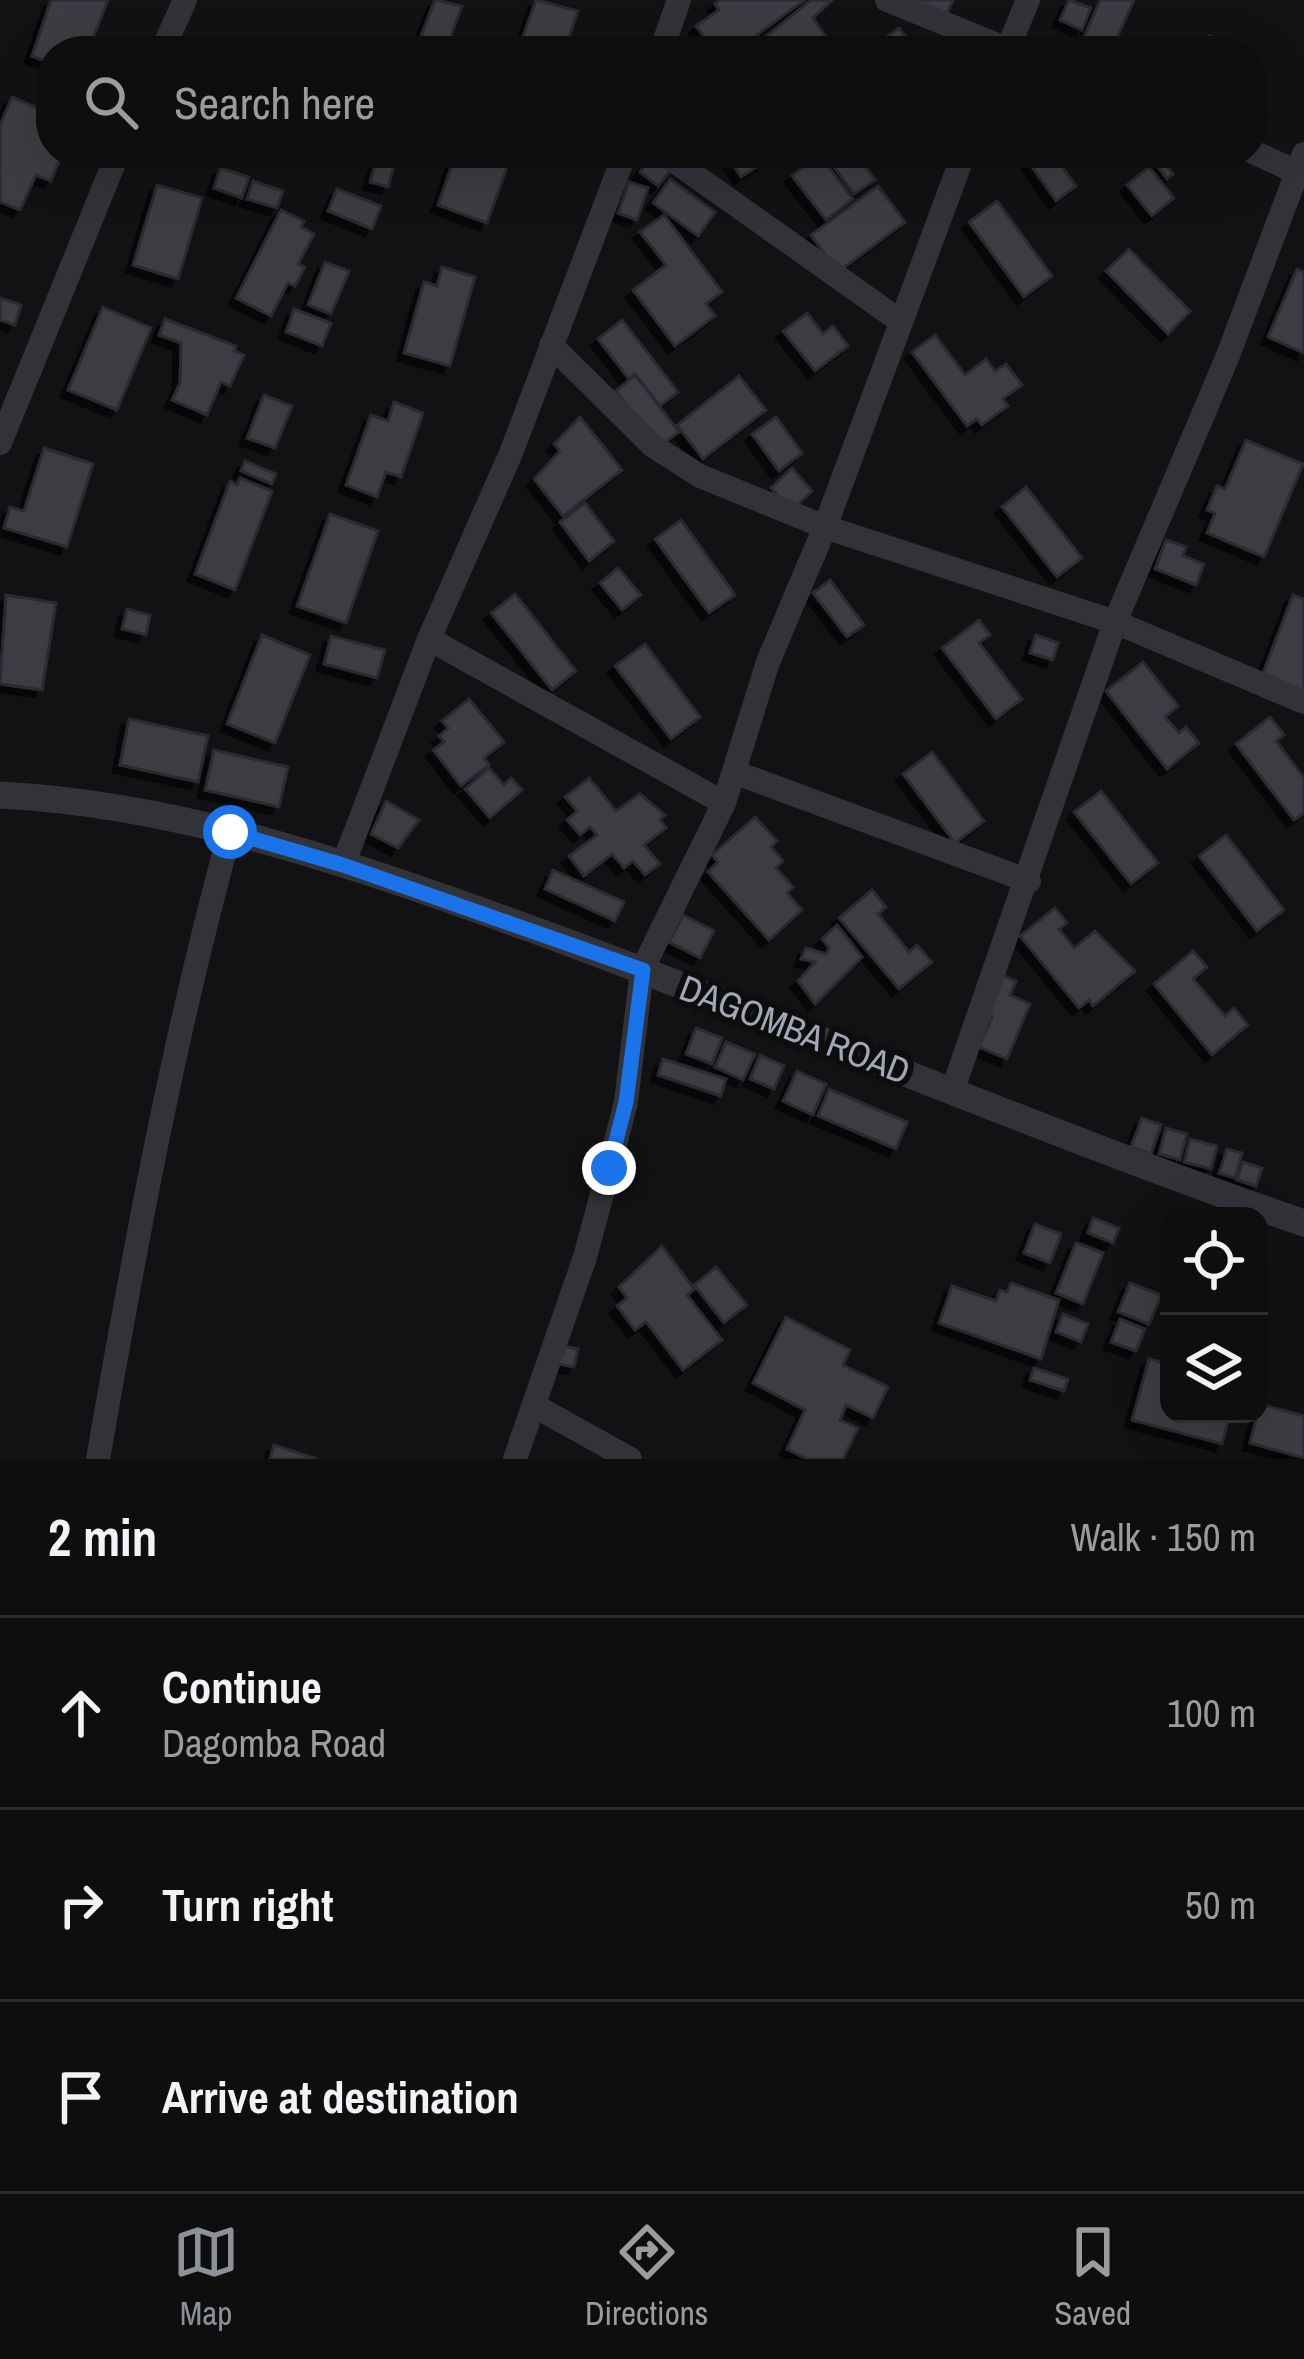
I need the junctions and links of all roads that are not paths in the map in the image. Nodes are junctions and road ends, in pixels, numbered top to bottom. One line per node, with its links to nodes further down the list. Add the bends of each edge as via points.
1 (185, 0): 5 (street)
2 (679, 0): 6 (street)
3 (887, 0): 7 (street)
4 (1028, 0): 8 (street)
5 (169, 36)
6 (667, 36)
7 (975, 36)
8 (1014, 36)
9 (1268, 155): 10 (street)
10 (1301, 163): 20 (street)
11 (111, 168): 17 (street)
12 (619, 168): 16 (street)
13 (684, 168): 15 (street)
14 (958, 168): 15 (street)
15 (900, 321): 19 (street)
16 (551, 345): 19 (street, via 670,459); 21 (street)
17 (12, 370): 18 (street)
18 (0, 443)
19 (825, 527): 20 (street); 23 (street, via 768,662)
20 (1115, 622): 22 (street); 28 (street)
21 (429, 639): 25 (street); 27 (street)
22 (1304, 703)
23 (734, 772): 25 (street); 28 (street)
24 (0, 795): 26 (street, DAGOMBA ROAD, via 52,797)
25 (724, 803): 29 (street)
26 (230, 832): 27 (street, DAGOMBA ROAD); 33 (street, via 147,1174)
27 (343, 865): 29 (street, DAGOMBA ROAD)
28 (1029, 881): 30 (street)
29 (643, 970): 30 (street, DAGOMBA ROAD); 32 (street, via 615,1146)
30 (953, 1089): 31 (street, DAGOMBA ROAD)
31 (1302, 1214)
32 (535, 1406): 34 (street); 35 (street)
33 (98, 1459)
34 (515, 1459)
35 (630, 1459)

